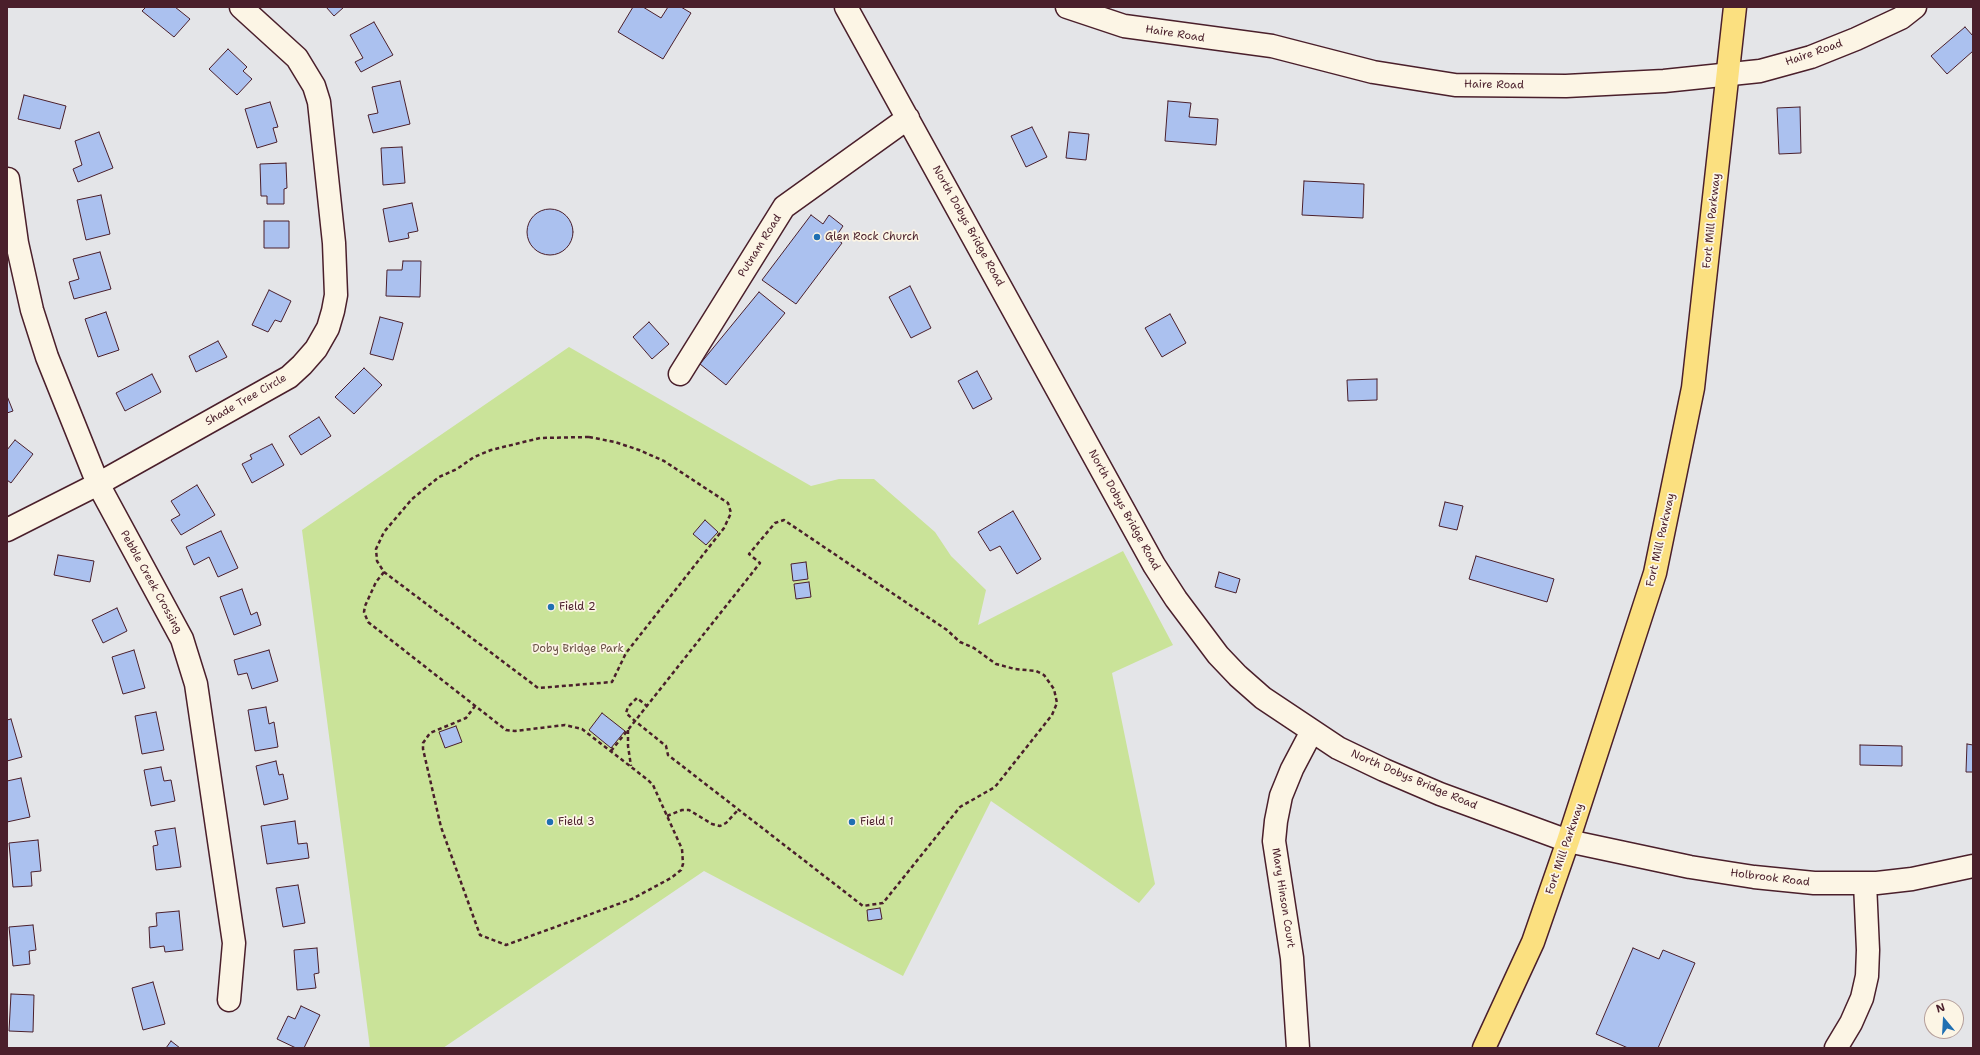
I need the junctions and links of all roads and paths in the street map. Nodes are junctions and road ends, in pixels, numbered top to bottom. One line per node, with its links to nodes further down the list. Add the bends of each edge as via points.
1 (241, 7): 10 (street, Shade Tree Circle, via 297,58 314,86 321,118 334,243 336,295 328,328 316,349 289,377)
2 (846, 7): 7 (street, North Dobys Bridge Road)
3 (1067, 7): 6 (street, Haire Road, via 1124,26 1272,46 1373,72 1455,85 1566,86 1664,81)
4 (1735, 7): 6 (main road, Fort Mill Parkway)
5 (1915, 7): 6 (street, Haire Road, via 1901,18 1811,57 1760,71)
6 (1727, 74): 22 (main road, Fort Mill Parkway, via 1693,388 1660,550 1655,573)
7 (908, 118): 9 (street, Putnam Road, via 784,207); 17 (street, North Dobys Bridge Road, via 1137,535 1176,599 1209,644 1238,676 1263,698)
8 (8, 179): 10 (street, Pebble Creek Crossing, via 17,243 32,310 47,357)
9 (680, 374)
10 (98, 484): 11 (street, Shade Tree Circle); 25 (street, Pebble Creek Crossing, via 182,639 196,684 234,943)
11 (7, 530)
12 (384, 572): 12 (path, via 377,561 378,542 412,499 439,477 474,457 522,441 590,437 615,442 664,461 730,507 731,513 724,528 626,653 612,682 538,688); 13 (path, via 376,582 365,606 364,612 368,622)
13 (475, 706): 18 (path, via 510,731 570,726 582,729); 21 (path, via 466,718 430,733 423,743 423,749 441,827 480,935 506,945 632,899 678,874 683,864 682,849)
14 (648, 706): 15 (path); 15 (path, via 638,698 628,707 626,713); 20 (path, via 760,563 749,554 775,523 784,520 941,626 960,642 974,648 996,664 1036,671 1044,675 1057,696 1055,709 995,787 960,807 883,903 863,906)
15 (635, 721): 16 (path); 20 (path, via 666,746 668,755)
16 (628, 730): 18 (path); 19 (path)
17 (1312, 731): 22 (street, North Dobys Bridge Road, via 1338,748 1426,788); 26 (street, Mary Hinson Court, via 1281,796 1274,841 1290,944)
18 (611, 752): 19 (path)
19 (632, 767): 21 (path, via 653,785)
20 (738, 810): 21 (path, via 720,826 689,810)
21 (667, 816)
22 (1568, 841): 24 (street, Holbrook Road, via 1690,867 1754,877 1814,883); 27 (main road, Fort Mill Parkway, via 1532,942)
23 (1973, 866): 24 (street, Holbrook Road, via 1912,879)
24 (1866, 883): 28 (street, via 1867,976 1862,998)
25 (229, 1000)
26 (1298, 1048)
27 (1484, 1048)
28 (1836, 1048)

